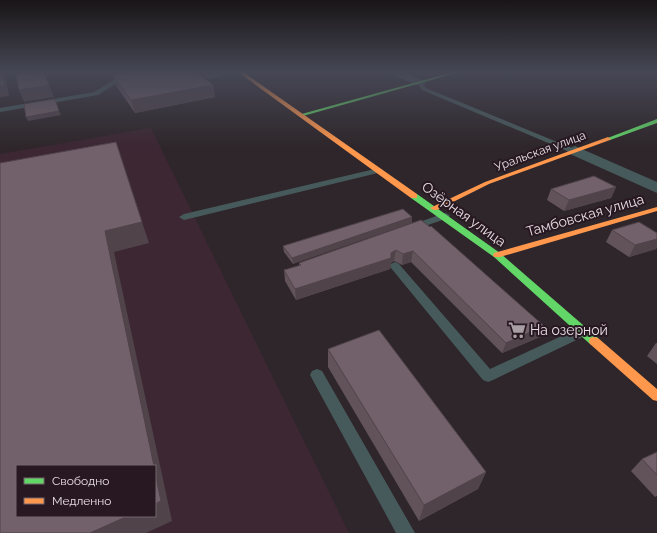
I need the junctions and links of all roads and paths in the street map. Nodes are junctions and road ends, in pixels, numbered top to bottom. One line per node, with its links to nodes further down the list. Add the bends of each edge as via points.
1 (79, 97): 5 (lane)
2 (275, 97): 6 (street, Озёрная улица)
3 (368, 97): 6 (street)
4 (442, 97): 8 (lane)
5 (0, 110)
6 (301, 115): 9 (street, Озёрная улица)
7 (657, 120): 8 (street, Уральская улица)
8 (575, 151): 10 (street); 11 (street, Уральская улица, via 487,183)
9 (379, 170): 11 (street, Озёрная улица); 14 (lane)
10 (657, 188)
11 (434, 208): 13 (street, Озёрная улица)
12 (657, 209): 16 (street, Тамбовская улица)
13 (445, 216): 15 (lane); 16 (street, Озёрная улица)
14 (184, 217)
15 (401, 232)
16 (497, 255): 18 (street, Озёрная улица)
17 (395, 266): 18 (lane, via 488,376)
18 (584, 331): 20 (street, Озёрная улица)
19 (316, 375): 21 (lane)
20 (657, 396)
21 (406, 533)

